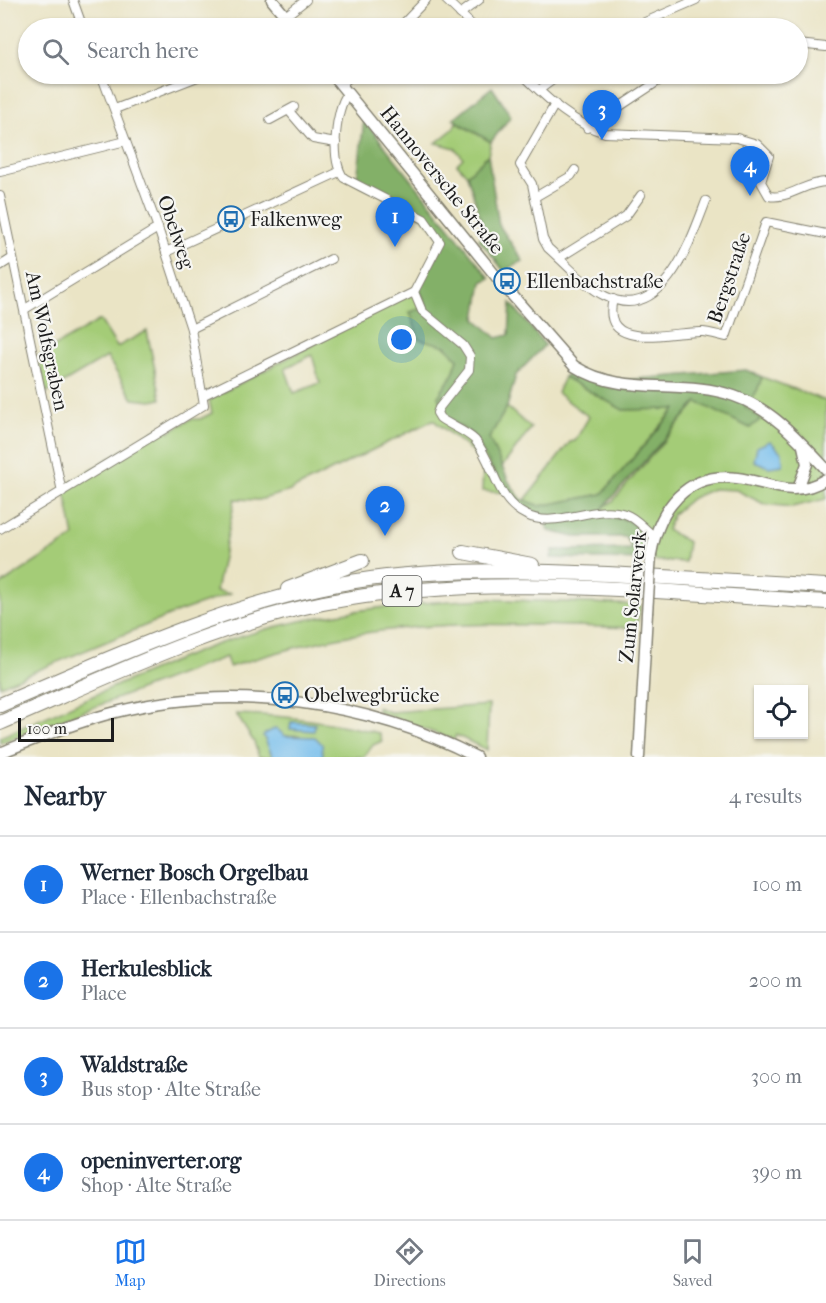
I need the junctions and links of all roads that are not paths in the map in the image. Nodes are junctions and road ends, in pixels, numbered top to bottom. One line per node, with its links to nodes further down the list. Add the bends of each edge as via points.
1 (73, 0): 10 (street)
2 (272, 0): 9 (main road)
3 (306, 0): 9 (street)
4 (426, 0): 12 (street)
5 (446, 0): 8 (street)
6 (478, 0): 8 (street)
7 (696, 0): 14 (street)
8 (460, 15): 13 (street)
9 (285, 16): 11 (street)
10 (80, 18)
11 (282, 18)
12 (409, 18)
13 (463, 18)
14 (654, 18)
15 (808, 45): 16 (street)
16 (826, 47)
17 (105, 84): 27 (street, Obelweg)
18 (179, 84): 27 (street)
19 (341, 84): 24 (main road, Hannoversche Straße)
20 (348, 84): 24 (street)
21 (533, 84): 25 (street)
22 (547, 84): 25 (street)
23 (654, 84): 29 (street)
24 (345, 88): 31 (street); 52 (main road, Hannoversche Straße, via 499,280 574,366 613,384 714,391 734,396 774,418)
25 (539, 90): 26 (street)
26 (555, 104): 29 (street); 38 (street, via 520,160)
27 (115, 109): 30 (street, Obelweg)
28 (270, 120): 31 (street, via 292,109 313,139)
29 (587, 128): 35 (street, via 605,133 747,140 769,156 761,182 768,196 776,198 816,182)
30 (126, 141): 33 (street); 40 (street, Obelweg)
31 (336, 143): 34 (street)
32 (575, 170): 38 (street)
33 (0, 172)
34 (339, 172): 42 (street); 47 (street, via 424,219 435,231 440,242)
35 (826, 182)
36 (641, 195): 43 (street, via 626,216)
37 (0, 196): 44 (street, Am Wolfsgraben)
38 (536, 197): 43 (street, via 543,239)
39 (706, 201): 48 (street, via 680,263 659,290 643,300)
40 (158, 228): 42 (street, Obelweg); 49 (street)
41 (826, 234): 48 (street, Bergstraße, via 766,222 726,337 704,332 652,338 633,334 618,328 613,321)
42 (166, 252): 50 (street, Obelweg)
43 (559, 258): 48 (street, via 602,295)
44 (11, 259): 46 (street); 49 (street, Am Wolfsgraben)
45 (331, 259): 50 (street)
46 (0, 266)
47 (414, 292): 51 (street); 58 (street, via 422,311 463,345 470,356 469,370 437,413 473,438 507,500 526,515 540,519 615,511 633,518)
48 (613, 299)
49 (25, 309): 56 (street, Am Wolfsgraben)
50 (191, 328): 51 (street, Obelweg)
51 (204, 395): 56 (street, Obelweg, via 204,405)
52 (800, 441): 53 (main road, Hannoversche Straße); 55 (main road, via 807,459 805,474)
53 (826, 468): 55 (main road)
54 (826, 479): 55 (main road, Zum Solarwerk)
55 (797, 485): 58 (main road, Zum Solarwerk, via 774,488 722,477 702,482 671,503)
56 (62, 492): 57 (street)
57 (0, 529)
58 (654, 536): 69 (main road, Zum Solarwerk, bridge)
59 (463, 552): 61 (highway)
60 (362, 561): 64 (highway)
61 (557, 572): 62 (highway, A 7); 64 (highway, A 7, via 390,577 321,587)
62 (826, 586)
63 (826, 602): 66 (highway, A 7, via 558,588 462,587 381,594 313,606 221,632)
64 (258, 603): 65 (highway, A 7, via 169,634)
65 (0, 705)
66 (0, 723)
67 (0, 753): 68 (main road, via 118,711 169,702 218,700 294,703 362,714 424,733)
68 (476, 757)
69 (639, 757)

